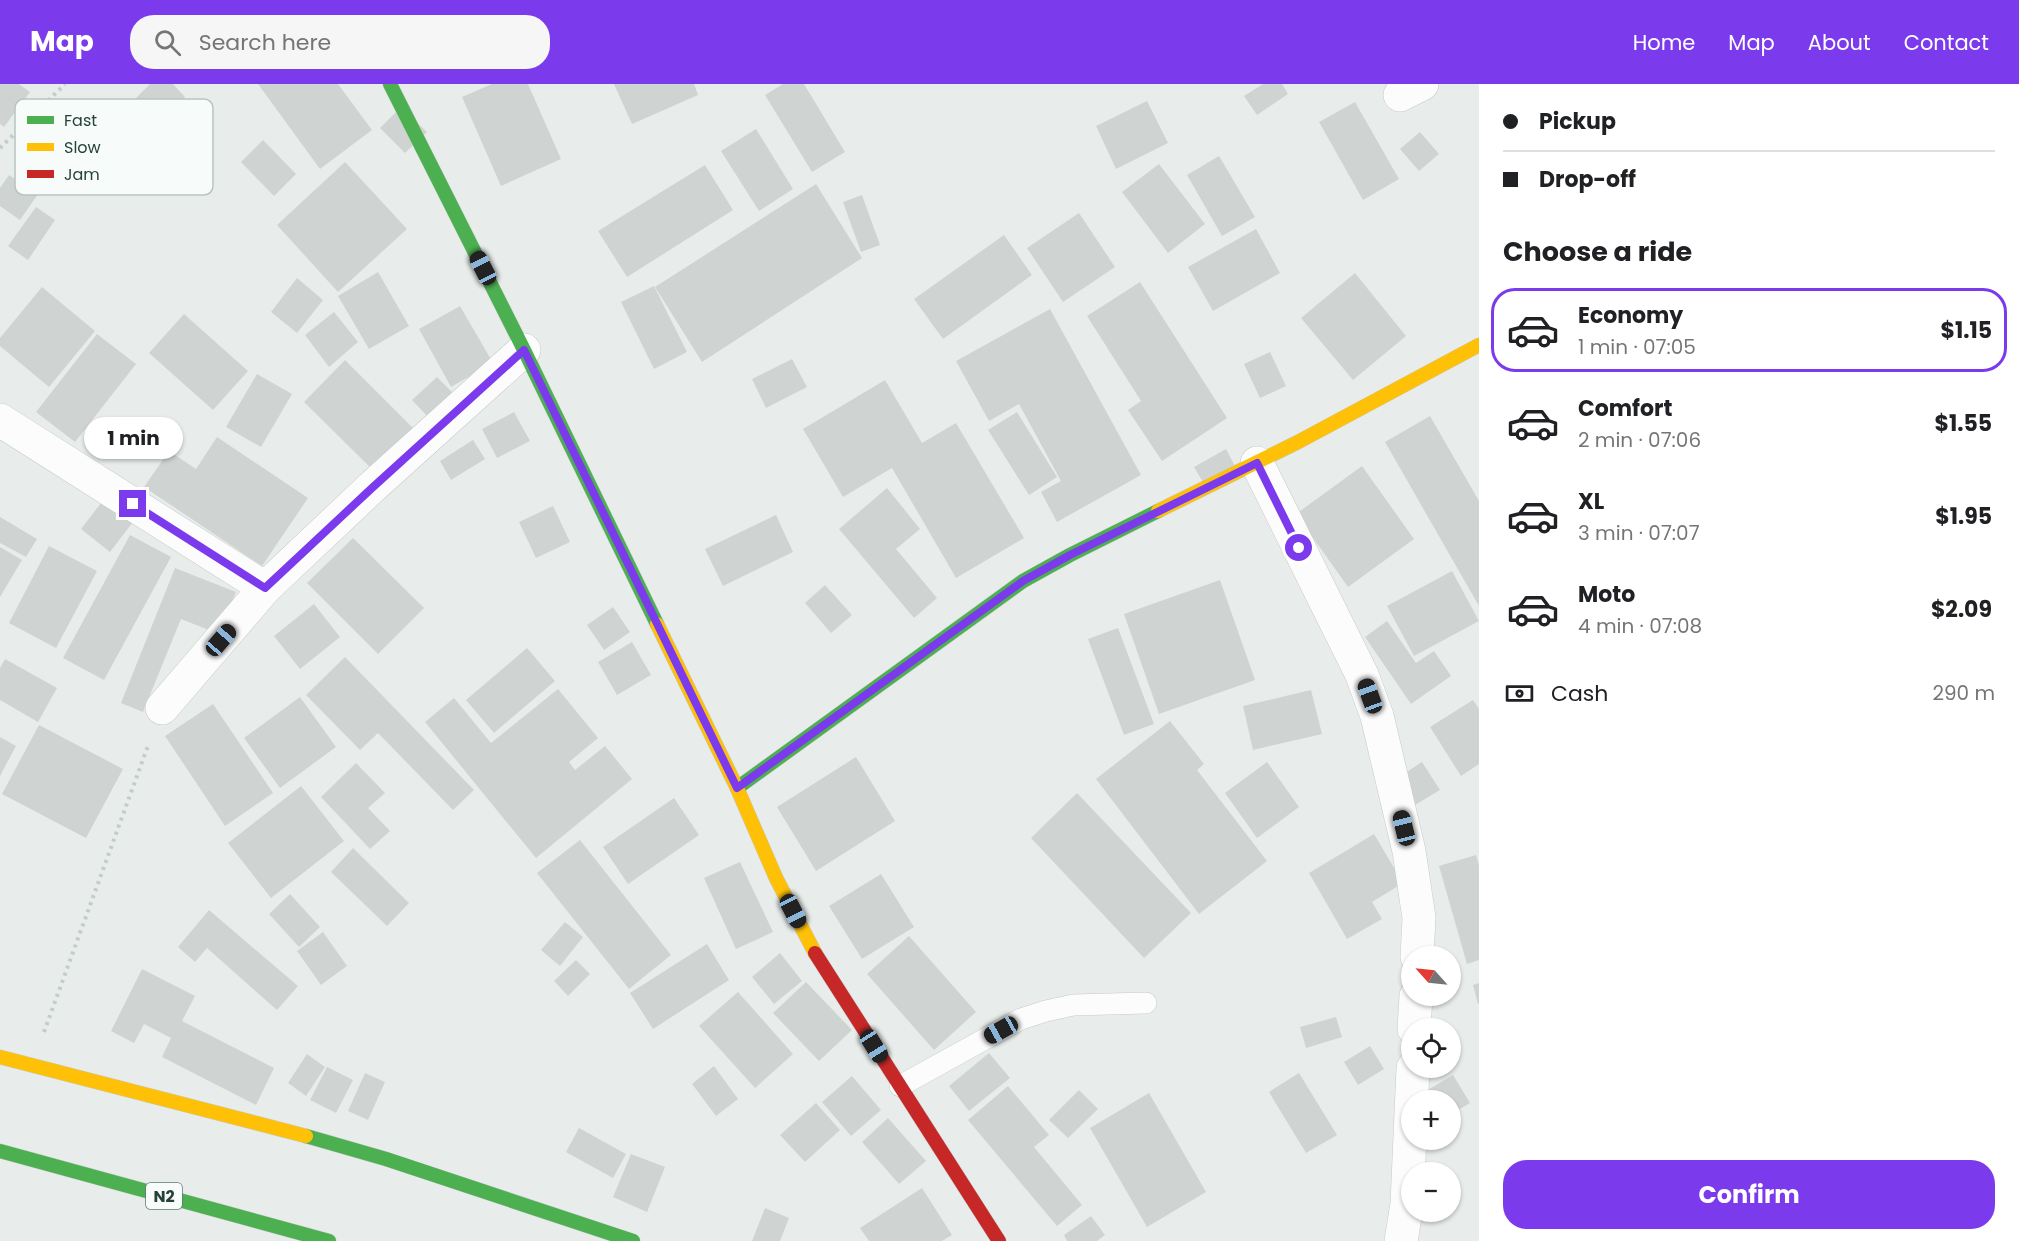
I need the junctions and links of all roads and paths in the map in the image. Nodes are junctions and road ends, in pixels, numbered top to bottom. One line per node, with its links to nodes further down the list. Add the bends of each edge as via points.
1 (64, 84): 3 (path)
2 (390, 84): 7 (main road)
3 (49, 99)
4 (15, 133): 5 (path)
5 (0, 148)
6 (1479, 345): 9 (main road)
7 (524, 350): 10 (street); 12 (main road)
8 (0, 420): 10 (street)
9 (1257, 463): 12 (main road, via 1023,581); 13 (street, via 1362,675 1377,716 1409,851 1419,918)
10 (265, 588): 11 (street)
11 (162, 708): 16 (path)
12 (737, 788): 18 (main road, via 810,945)
13 (1418, 946)
14 (1146, 1003): 18 (lane, via 1073,1005 1021,1019)
15 (0, 1057): 16 (main road)
16 (32, 1065): 21 (main road, via 323,1140)
17 (1413, 1078): 23 (street, via 1407,1204)
18 (900, 1086): 22 (main road)
19 (0, 1150): 20 (main road, N2)
20 (329, 1241)
21 (633, 1241)
22 (999, 1241)
23 (1401, 1241)

